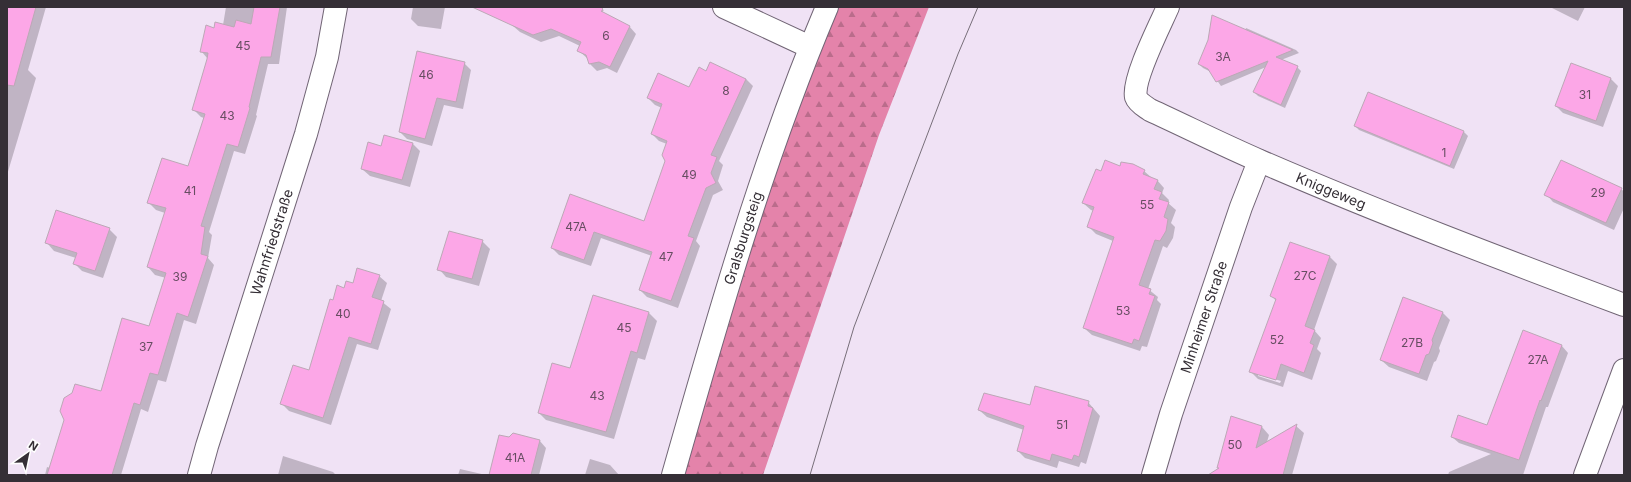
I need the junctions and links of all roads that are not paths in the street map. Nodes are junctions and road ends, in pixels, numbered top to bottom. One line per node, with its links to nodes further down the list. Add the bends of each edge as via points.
1 (336, 7): 9 (street, Wahnfriedstraße, via 306,134)
2 (724, 7): 5 (street)
3 (827, 7): 5 (street, Gralsburgsteig)
4 (1168, 7): 6 (street, Kniggeweg, via 1140,71 1136,97 1150,110)
5 (810, 47): 10 (street, Gralsburgsteig, via 752,208)
6 (1259, 161): 7 (street, Kniggeweg, via 1449,239); 11 (street, Minheimer Straße, via 1241,206 1182,380)
7 (1624, 305)
8 (1624, 370): 12 (street)
9 (199, 475)
10 (673, 475)
11 (1153, 475)
12 (1585, 475)

